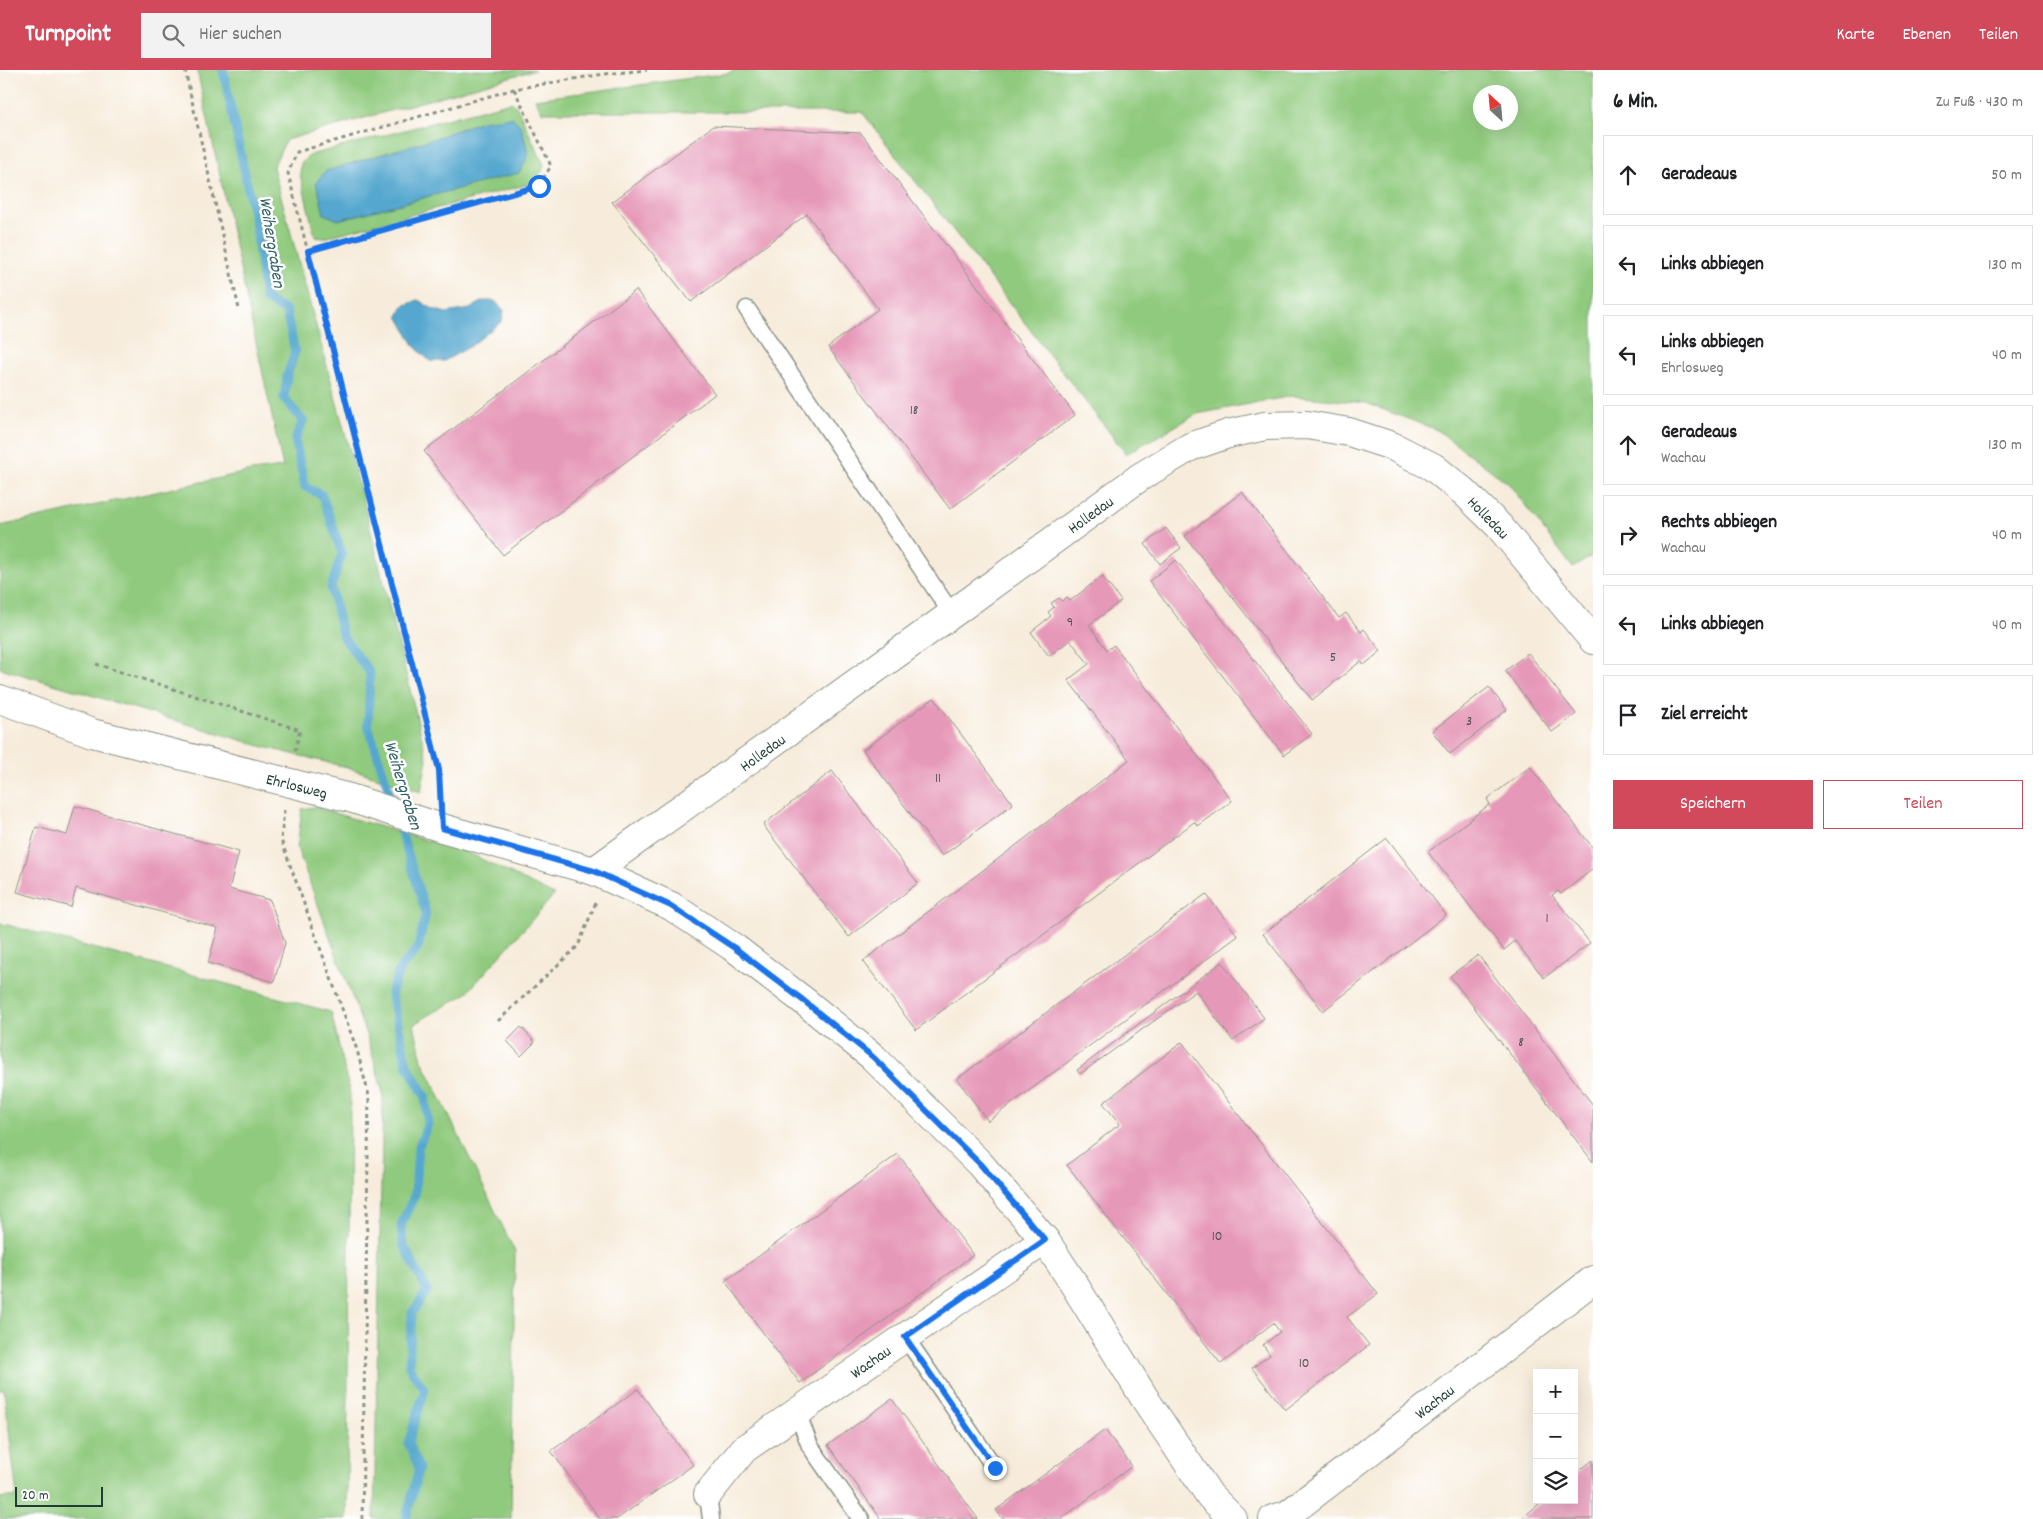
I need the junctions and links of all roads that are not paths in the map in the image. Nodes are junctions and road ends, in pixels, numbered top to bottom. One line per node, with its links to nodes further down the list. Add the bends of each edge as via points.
1 (747, 309): 2 (lane)
2 (952, 614): 3 (street, Holledau, via 1140,477 1190,447 1265,426 1307,425 1366,437 1433,467 1500,526); 5 (street, Holledau)
3 (1593, 640)
4 (2, 706): 5 (street, Ehrlosweg, via 92,733 350,798)
5 (602, 874): 6 (street, via 671,906 736,949 873,1057 980,1164)
6 (1045, 1240): 8 (street, Wachau); 13 (street, via 1146,1402 1210,1496)
7 (1593, 1280): 14 (street, Wachau, via 1286,1515)
8 (905, 1337): 9 (street, Wachau); 10 (lane)
9 (797, 1412): 11 (street, Wachau, via 744,1449); 12 (lane, via 810,1446)
10 (995, 1468)
11 (710, 1507)
12 (861, 1519)
13 (1233, 1519)
14 (1273, 1519)

